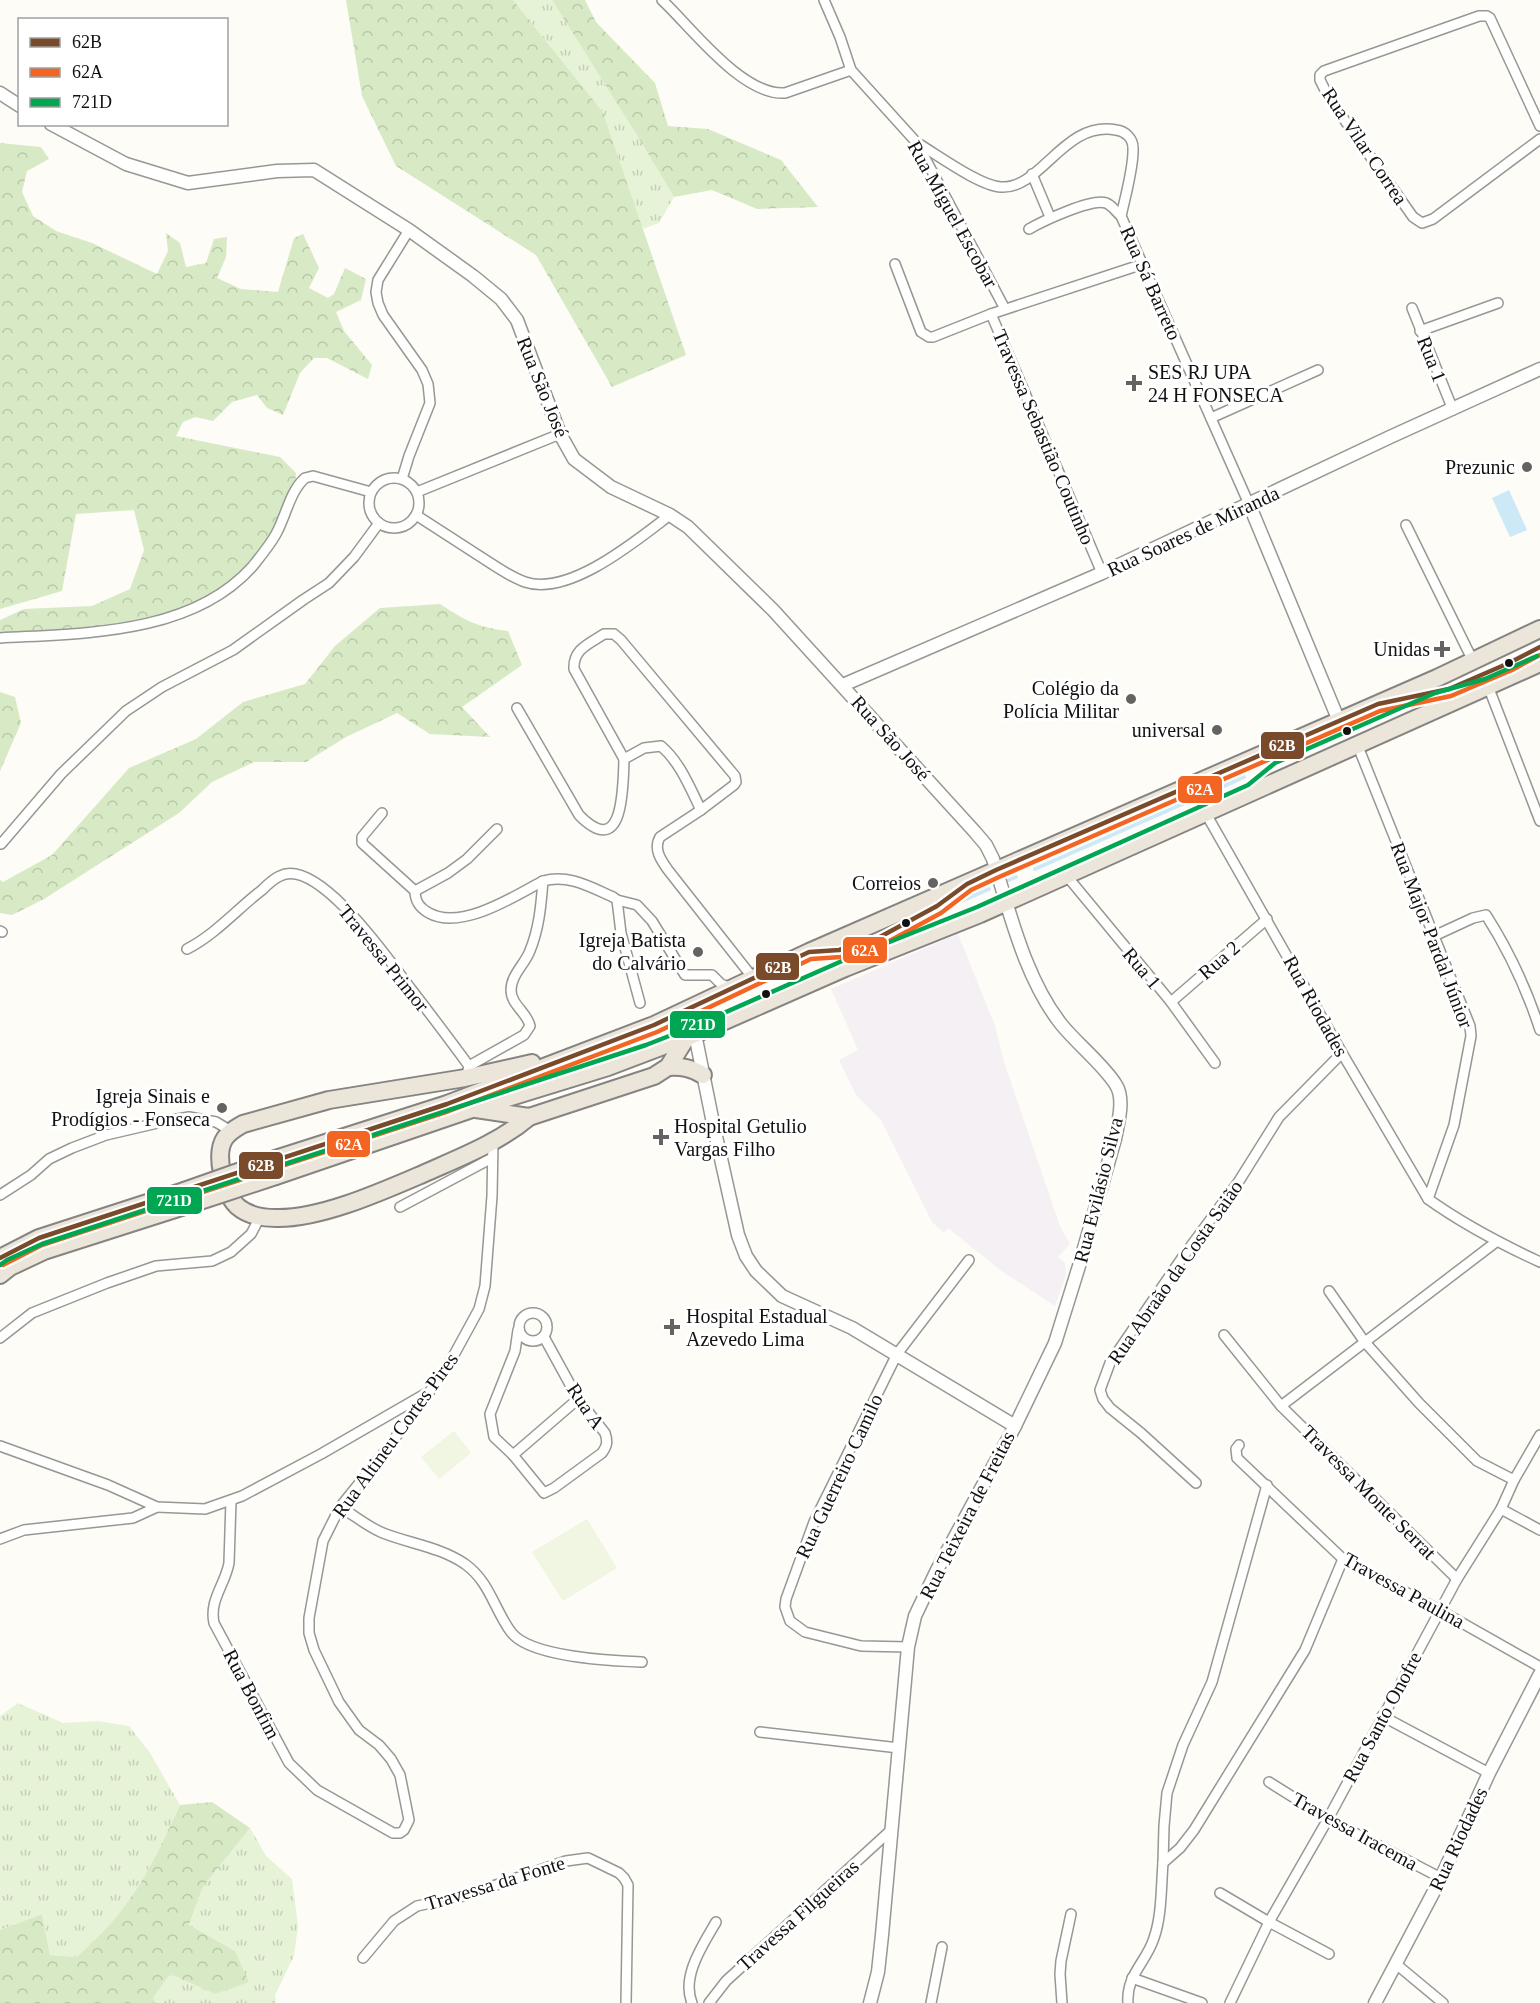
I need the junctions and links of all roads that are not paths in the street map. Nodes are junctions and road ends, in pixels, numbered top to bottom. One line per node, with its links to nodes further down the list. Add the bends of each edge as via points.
1 (662, 0): 3 (street, via 731,69 775,93)
2 (824, 0): 3 (street, Rua Miguel Escobar)
3 (851, 70): 9 (street, Rua Miguel Escobar)
4 (0, 93): 5 (street)
5 (18, 105)
6 (55, 126): 14 (street, Rua São José, via 126,164 188,183 314,170)
7 (1540, 126): 8 (street, Rua Vilar Correa, via 1487,15 1320,75 1329,98 1413,217 1422,223 1433,219)
8 (1540, 139)
9 (917, 143): 10 (street, via 985,183 1012,186); 19 (street, Rua Miguel Escobar)
10 (1032, 174): 11 (street, via 1083,134 1123,131 1133,148); 12 (street)
11 (1120, 216): 12 (street, Rua Sá Barreto, via 1105,202 1097,202); 16 (street, Rua Sá Barreto)
12 (1050, 218): 13 (street, Rua Sá Barreto)
13 (1029, 229)
14 (409, 230): 26 (street, Rua São José, via 473,276 512,313); 27 (street, via 378,280 376,292 383,315 428,384 430,403)
15 (895, 264): 20 (street, via 925,336 933,337)
16 (1143, 264): 19 (street, Travessa Sebastião Coutinho); 25 (street, Rua Sá Barreto)
17 (1498, 303): 21 (street)
18 (1412, 308): 21 (street, Rua 1)
19 (1005, 309): 20 (street, Travessa Sebastião Coutinho)
20 (991, 314): 35 (street, Travessa Sebastião Coutinho)
21 (1420, 331): 24 (street, Rua 1)
22 (1540, 369): 24 (street, Rua Soares de Miranda)
23 (1318, 370): 25 (street)
24 (1453, 410): 30 (street, Rua Soares de Miranda)
25 (1211, 418): 30 (street, Rua Sá Barreto)
26 (560, 434): 29 (street); 32 (street, Rua São José, via 574,459 610,487)
27 (402, 479): 28 (street, via 385,479); 29 (street)
28 (371, 492): 33 (street, via 369,508); 37 (street, via 313,476 305,478 275,535 252,566 226,590 193,608 126,628)
29 (417, 492): 31 (street)
30 (1250, 504): 35 (street, Rua Soares de Miranda); 43 (street, Rua Sá Barreto)
31 (416, 515): 32 (street, via 496,567 526,582 549,585 564,582 620,553); 33 (street, via 402,526)
32 (670, 515): 40 (street, Rua São José, via 688,527 773,610)
33 (379, 523): 51 (street, via 329,583 233,650 162,687 126,711 61,774)
34 (1407, 525): 38 (street)
35 (1102, 573): 40 (street, Rua Soares de Miranda)
36 (1540, 629): 38 (highway)
37 (0, 638)
38 (1473, 662): 43 (highway)
39 (1540, 663): 41 (highway)
40 (843, 685): 52 (street, Rua São José, via 986,845)
41 (1488, 686): 44 (highway); 49 (street)
42 (517, 708): 45 (street, via 579,815 591,827 608,829 616,822)
43 (1339, 721): 52 (highway)
44 (1357, 744): 47 (highway); 59 (street, Rua Major Pardal Júnior)
45 (624, 759): 46 (street, via 644,748 661,746 678,766); 46 (street, via 574,669 576,654 603,634 615,634 621,640 735,776 734,785)
46 (701, 810): 61 (street, via 660,837 657,851)
47 (1205, 812): 53 (highway); 58 (street, Rua Riodades)
48 (382, 813): 55 (street, via 362,837 362,843)
49 (1540, 821)
50 (496, 829): 55 (street, via 467,859)
51 (1, 844)
52 (996, 870): 57 (street, Rua Evilásio Silva); 61 (highway)
53 (1066, 875): 57 (highway); 63 (street, Rua 1)
54 (543, 881): 55 (street, via 477,914 448,918 421,908); 56 (street, via 570,879); 71 (street, via 537,931 511,988 530,1026 524,1035)
55 (415, 891)
56 (616, 900): 62 (street, via 637,906 652,921 685,975 712,975); 64 (street)
57 (1006, 902): 66 (highway); 98 (street, Rua Evilásio Silva, via 1045,1001 1117,1086 1120,1100 1115,1139 1062,1324)
58 (1267, 919): 63 (street, Rua 2); 67 (street, Rua Riodades)
59 (1434, 936): 65 (street, via 1486,915 1530,1000); 80 (street, Rua Major Pardal Júnior, via 1471,1036 1454,1125)
60 (187, 949): 71 (street, Travessa Primor, via 204,940 280,876 301,875 331,894 356,917)
61 (753, 978): 62 (highway)
62 (726, 986): 68 (highway, via 654,1025)
63 (1171, 1002): 69 (street, Rua 1)
64 (640, 1003)
65 (1540, 1030)
66 (691, 1036): 70 (highway); 72 (street, Rua Teixeira de Freitas); 73 (highway)
67 (1342, 1053): 80 (street, Rua Riodades); 104 (street, Rua Abraão da Costa Saião, via 1279,1117 1239,1181 1110,1363 1102,1382 1100,1390 1110,1408)
68 (560, 1062): 71 (highway); 77 (highway)
69 (1215, 1063)
70 (668, 1066): 72 (highway, via 692,1068); 74 (highway, via 654,1076)
71 (467, 1072): 75 (highway, via 329,1100 243,1124)
72 (703, 1075): 94 (street, Rua Teixeira de Freitas, via 738,1235 756,1271 782,1296)
73 (472, 1109): 74 (highway); 77 (highway)
74 (529, 1117): 76 (highway)
75 (231, 1131): 78 (street, via 216,1122 189,1117 106,1135 49,1159 32,1175); 82 (highway, via 219,1154 226,1184 237,1206)
76 (493, 1150): 81 (street); 82 (highway, via 339,1207 291,1218); 95 (street, Rua Altineu Cortes Pires, via 486,1269 479,1309)
77 (274, 1168): 79 (highway, bridge)
78 (0, 1194)
79 (186, 1198): 84 (highway, via 39,1238); 87 (highway, via 44,1251)
80 (1428, 1199): 83 (street)
81 (400, 1207)
82 (260, 1217): 92 (street, via 252,1234 212,1262 156,1266 107,1283 32,1313)
83 (1496, 1242): 86 (street); 93 (street)
84 (0, 1258)
85 (969, 1260): 94 (street, Rua Guerreiro Camilo)
86 (1540, 1262)
87 (0, 1275)
88 (1329, 1292): 93 (street)
89 (519, 1330): 91 (street, via 529,1341); 91 (street, Rua A, via 519,1322 525,1316 539,1314 547,1324); 102 (street, via 490,1414 494,1437)
90 (1224, 1335): 97 (street, Travessa Monte Serrat)
91 (543, 1337): 96 (street, Rua A)
92 (0, 1338)
93 (1364, 1341): 97 (street); 103 (street, via 1477,1461)
94 (897, 1354): 98 (street, Rua Teixeira de Freitas); 115 (street, Rua Guerreiro Camilo, via 814,1522 785,1607 790,1621 805,1632 861,1646)
95 (430, 1391): 106 (street); 108 (street, Rua Altineu Cortes Pires)
96 (578, 1399): 102 (street); 102 (street, Rua A, via 605,1433 607,1445 602,1453 544,1493)
97 (1281, 1406): 113 (street, Travessa Monte Serrat)
98 (1015, 1426): 115 (street, Rua Teixeira de Freitas, via 937,1570 915,1616)
99 (1540, 1435): 103 (street, Rua Santo Onofre)
100 (1239, 1445): 105 (street, Travessa Paulina, via 1237,1458)
101 (0, 1446): 107 (street)
102 (513, 1455)
103 (1514, 1480): 109 (street, Rua Santo Onofre)
104 (1196, 1483)
105 (1267, 1485): 112 (street, Travessa Paulina); 127 (street, via 1212,1682 1183,1745 1167,1793)
106 (231, 1501): 107 (street, via 205,1509); 126 (street, Rua Bonfim, via 229,1563 214,1602 214,1623 289,1763 317,1790)
107 (157, 1507): 111 (street, via 133,1518 24,1530)
108 (340, 1507): 116 (street, via 382,1532 444,1552 466,1565 491,1593 510,1631 524,1643 599,1661); 126 (street, Rua Altineu Cortes Pires, via 323,1540 309,1633 339,1702 400,1774 410,1820 404,1830)
109 (1501, 1509): 110 (street); 113 (street, Rua Santo Onofre)
110 (1540, 1530)
111 (0, 1539)
112 (1343, 1559): 114 (street, Travessa Paulina); 127 (street, via 1305,1650 1194,1830)
113 (1457, 1579): 114 (street, Rua Santo Onofre)
114 (1441, 1611): 117 (street, Travessa Paulina); 119 (street, Rua Santo Onofre)
115 (908, 1647): 121 (street, Rua Teixeira de Freitas)
116 (642, 1662)
117 (1540, 1666)
118 (1540, 1674): 122 (street, Rua Riodades)
119 (1382, 1716): 122 (street); 124 (street, Rua Santo Onofre)
120 (760, 1732): 121 (street)
121 (899, 1748): 125 (street, Rua Teixeira de Freitas)
122 (1489, 1773): 128 (street, Rua Riodades)
123 (1269, 1782): 124 (street, Travessa Iracema)
124 (1328, 1819): 128 (street, Travessa Iracema); 132 (street, Rua Santo Onofre)
125 (891, 1831): 140 (street, Travessa Filgueiras, via 726,1981); 141 (street, Rua Teixeira de Freitas, via 878,1972)
126 (393, 1833)
127 (1163, 1863): 137 (street, via 1158,1924 1150,1948)
128 (1440, 1878): 136 (street, Rua Riodades)
129 (1220, 1893): 132 (street)
130 (1071, 1914): 143 (street, via 1061,1961)
131 (716, 1922): 139 (street, via 690,1978)
132 (1269, 1922): 134 (street); 146 (street, Rua Santo Onofre)
133 (942, 1947): 142 (street)
134 (1329, 1954)
135 (363, 1958): 138 (street, Travessa da Fonte, via 394,1921 417,1906 464,1896 566,1861 588,1858 619,1873 628,1885)
136 (1396, 1964): 147 (street, Rua Riodades); 148 (street)
137 (1132, 1978): 144 (street, via 1127,1990); 145 (street)
138 (626, 2003)
139 (692, 2003)
140 (709, 2003)
141 (870, 2003)
142 (931, 2003)
143 (1062, 2003)
144 (1128, 2003)
145 (1202, 2003)
146 (1230, 2003)
147 (1375, 2003)
148 (1443, 2003)

